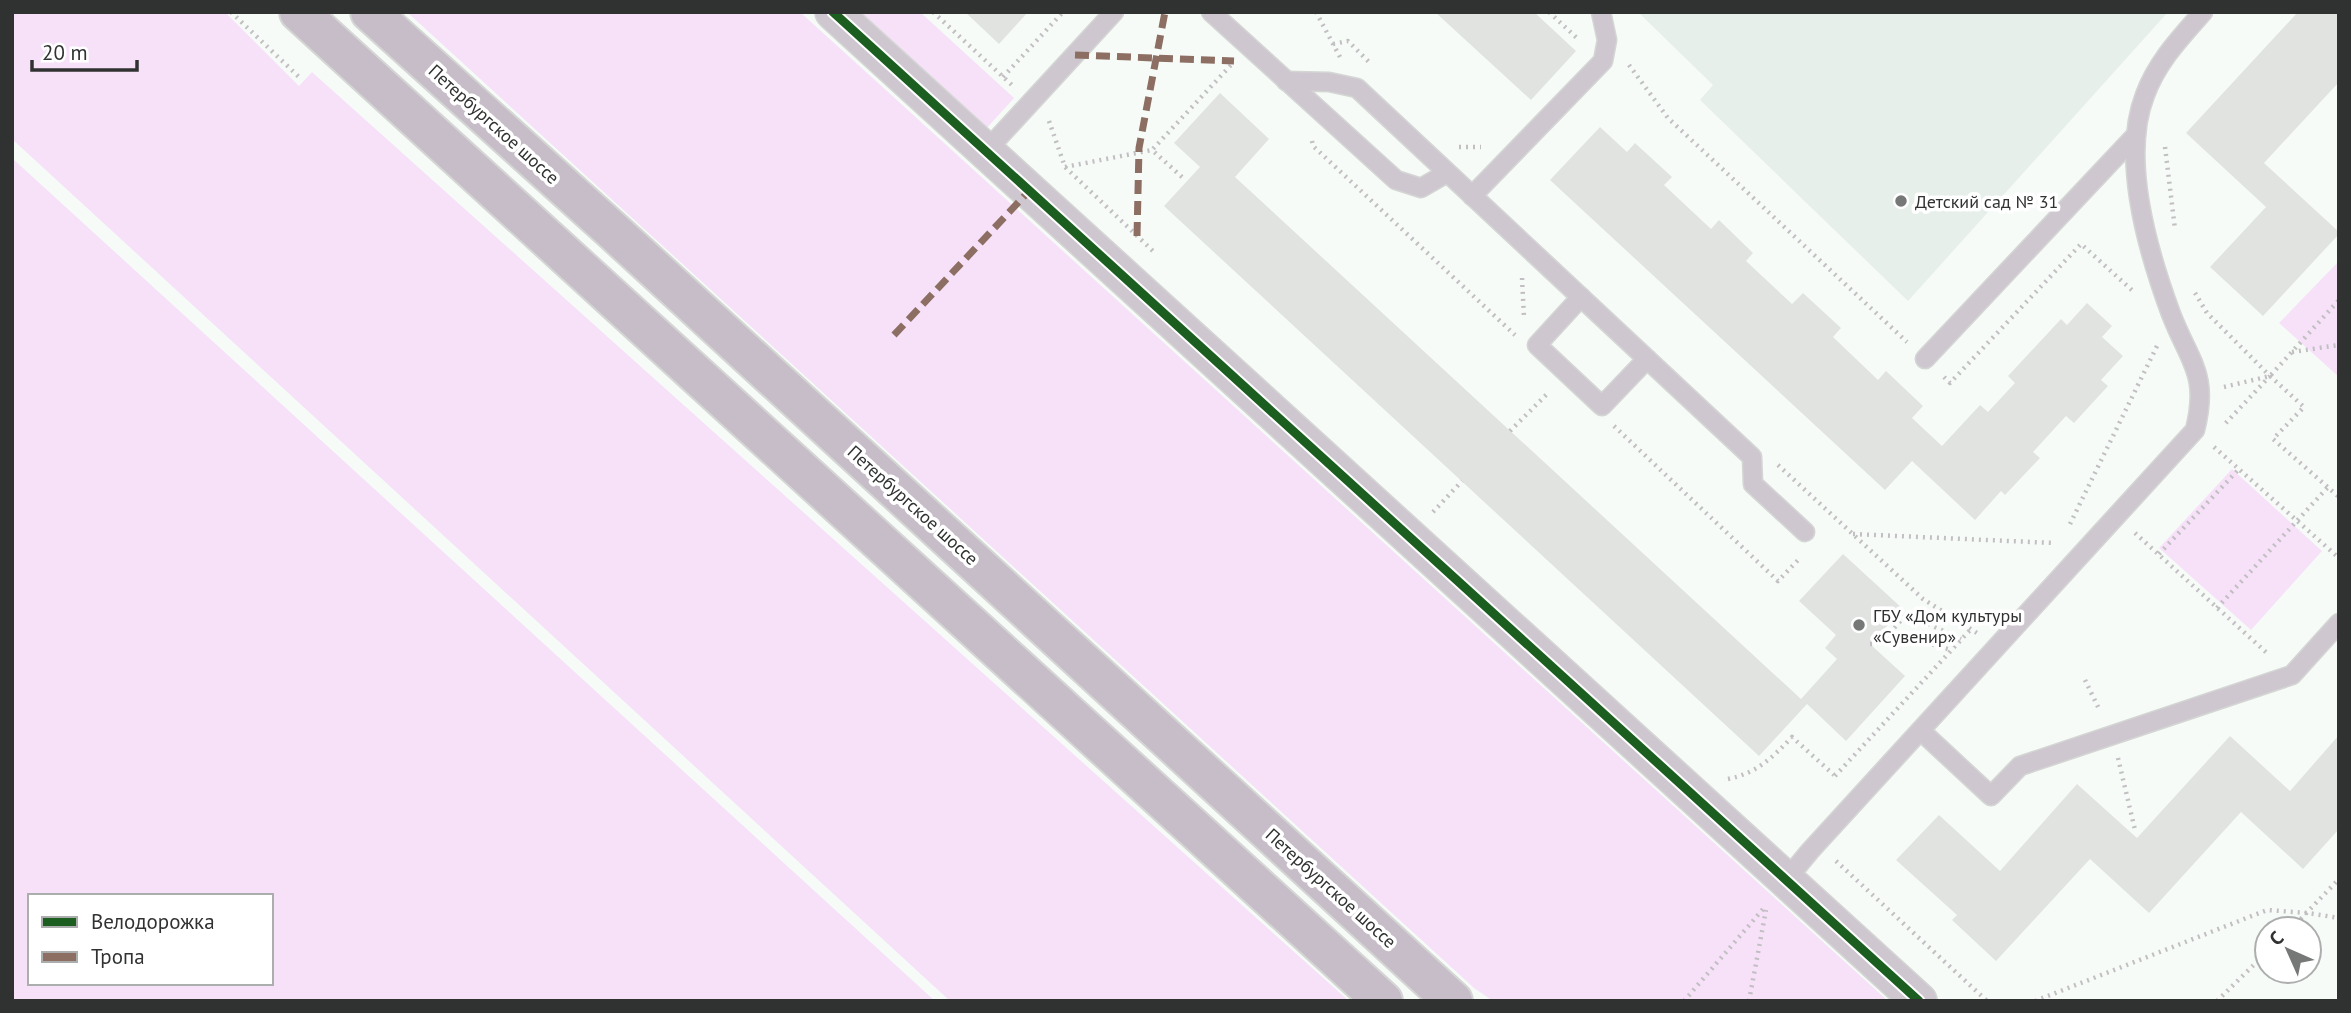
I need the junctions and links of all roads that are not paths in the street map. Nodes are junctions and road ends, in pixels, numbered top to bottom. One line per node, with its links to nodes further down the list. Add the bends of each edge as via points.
1 (299, 12): 20 (main road)
2 (370, 12): 21 (main road, Петербургское шоссе)
3 (833, 12): 10 (street)
4 (1114, 12): 10 (lane)
5 (1211, 12): 8 (lane)
6 (2203, 12): 9 (lane, via 2167,52 2144,96)
7 (1603, 17): 12 (lane, via 1607,40 1602,61)
8 (1286, 81): 11 (lane, via 1357,88); 11 (lane, via 1396,180 1421,188)
9 (2136, 135): 15 (lane); 18 (lane, via 2144,232 2201,392 2195,430)
10 (986, 151): 19 (street)
11 (1447, 173): 12 (lane)
12 (1472, 196): 13 (lane)
13 (1581, 297): 14 (lane); 14 (lane, via 1537,345 1602,406)
14 (1647, 359): 16 (lane, via 1752,457 1753,484)
15 (1925, 359)
16 (1805, 532)
17 (2339, 623): 18 (lane, via 2292,676 2020,766 1991,796)
18 (1920, 731): 19 (lane)
19 (1786, 880): 22 (street)
20 (1383, 1001)
21 (1453, 1001)
22 (1919, 1001)

